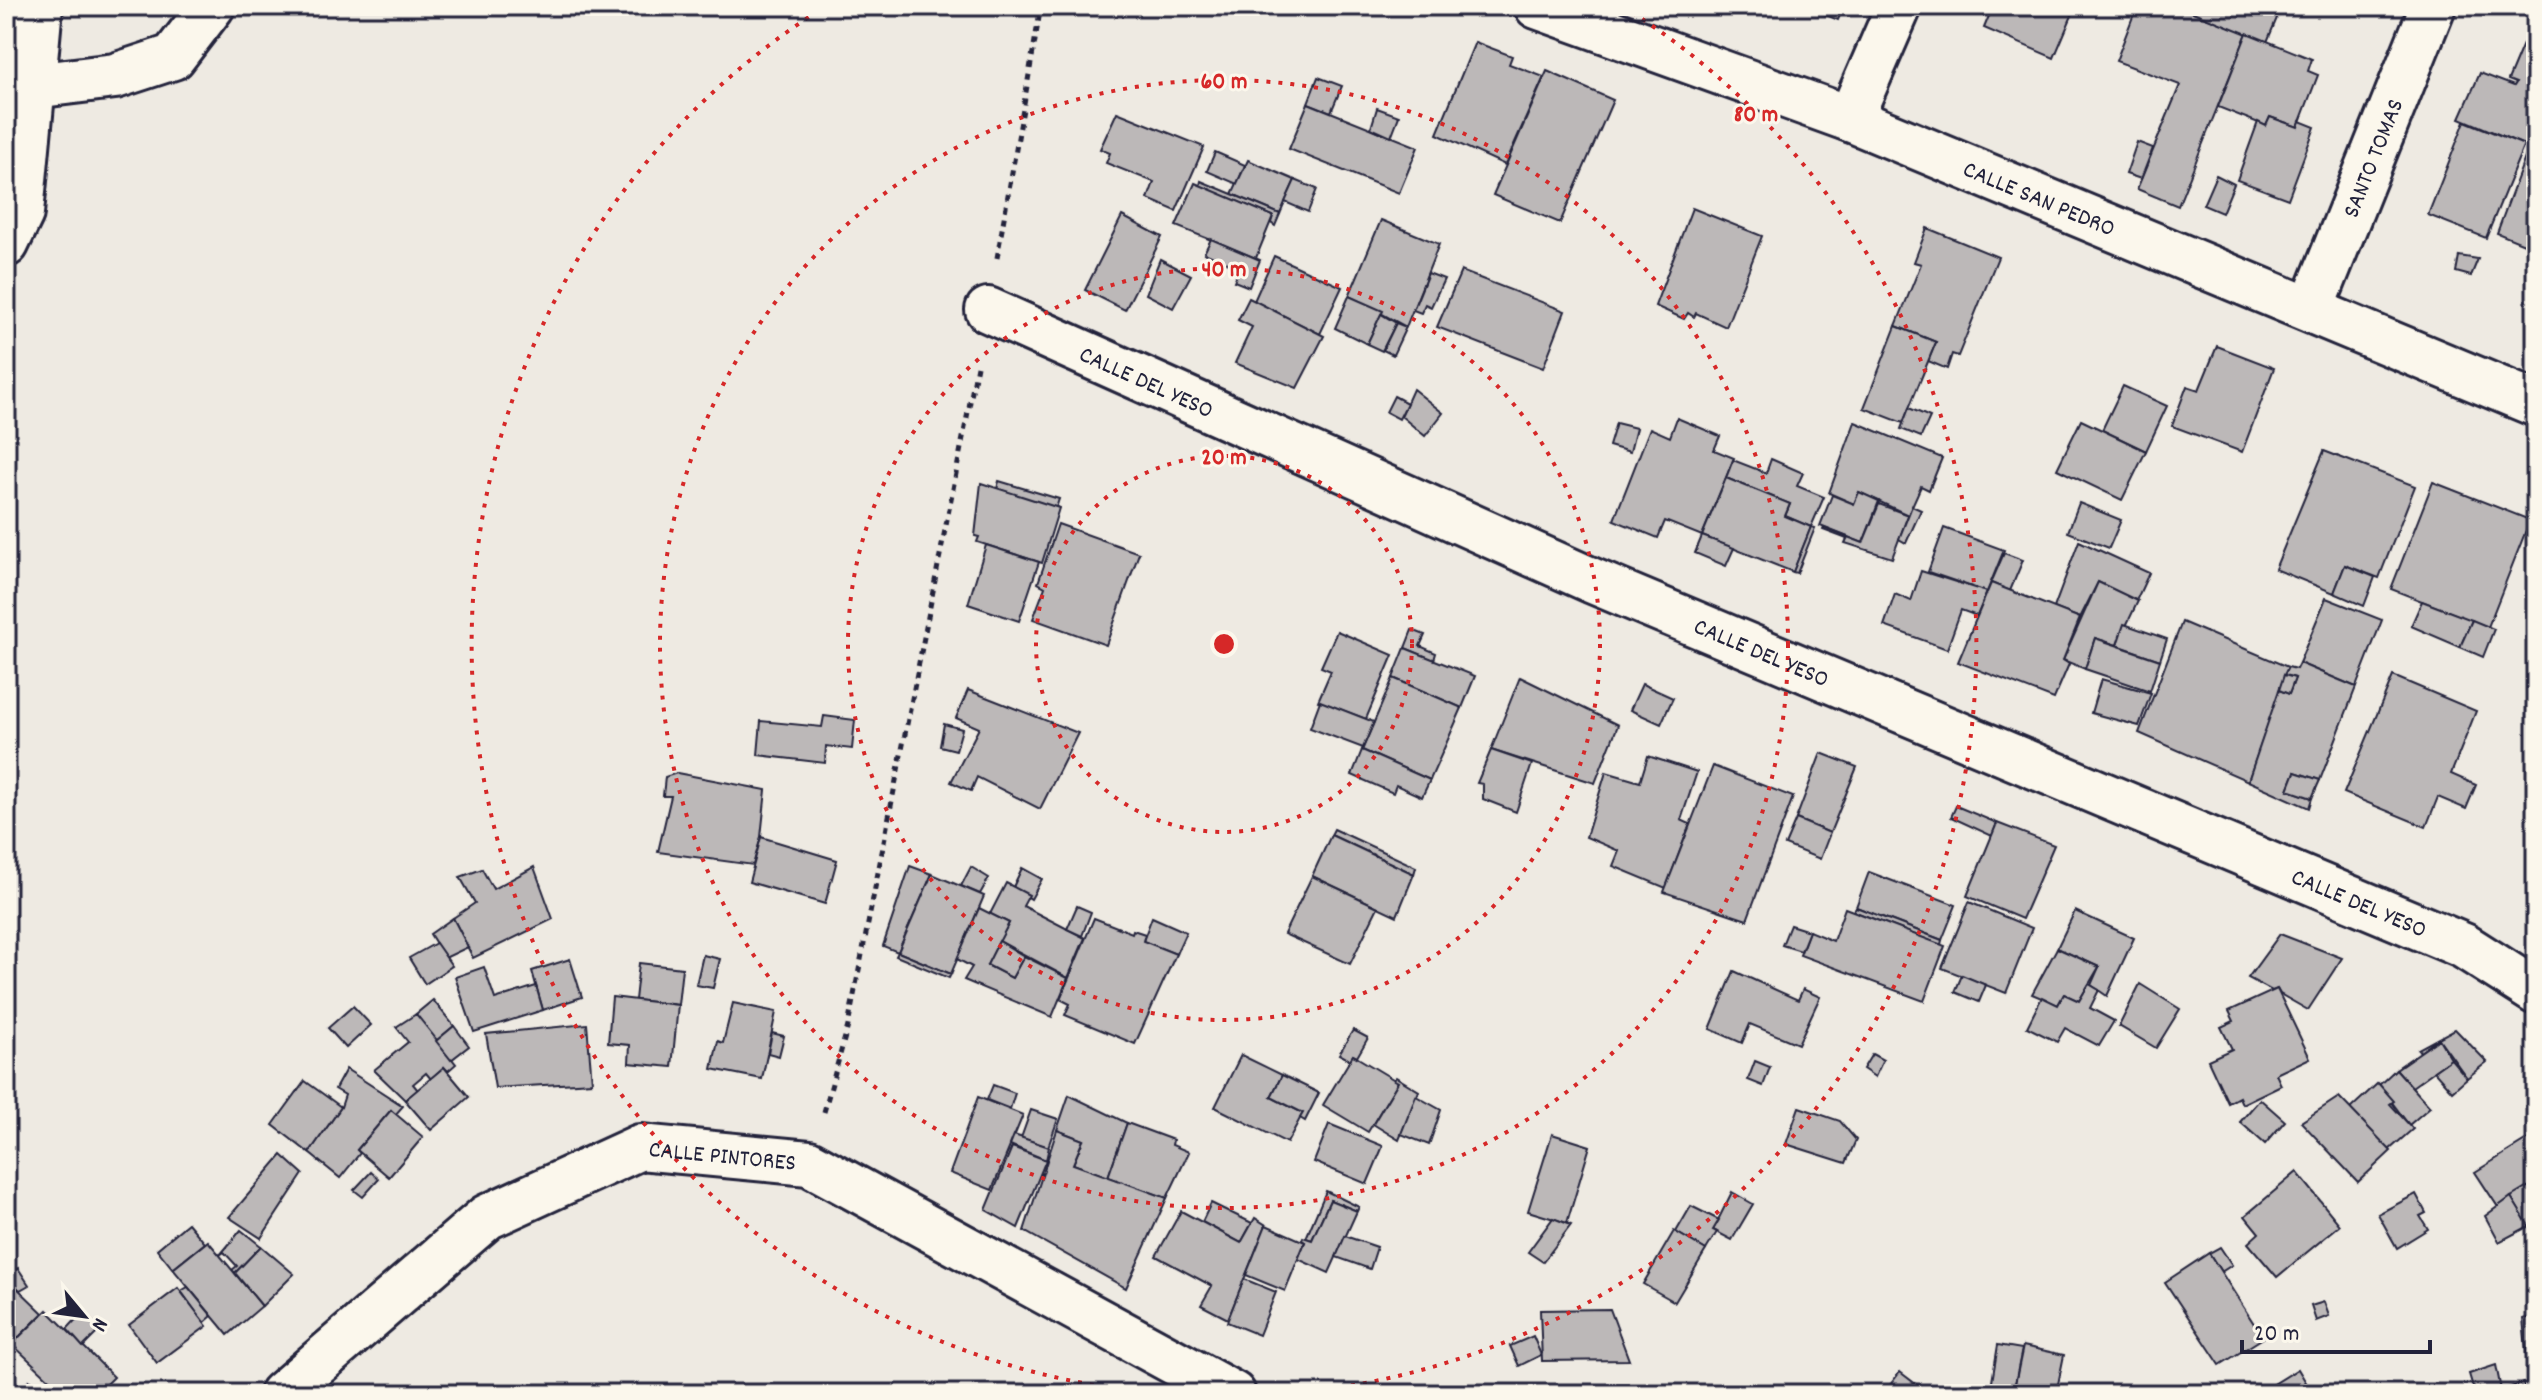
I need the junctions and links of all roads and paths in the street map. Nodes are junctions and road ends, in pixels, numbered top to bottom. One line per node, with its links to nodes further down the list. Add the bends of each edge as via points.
1 (38, 6): 7 (street); 8 (street)
2 (212, 6): 8 (street, via 173,57 115,76)
3 (1041, 6): 11 (path)
4 (1537, 6): 9 (street, CALLE SAN PEDRO)
5 (1899, 6): 9 (street)
6 (2433, 6): 12 (street, SANTO TOMAS)
7 (6, 50)
8 (33, 86): 10 (street, via 21,213)
9 (1850, 119): 12 (street, CALLE SAN PEDRO)
10 (6, 244)
11 (988, 310): 14 (street, CALLE DEL YESO, via 1593,581 2464,946); 15 (path, via 848,1026)
12 (2311, 310): 13 (street, CALLE SAN PEDRO)
13 (2536, 404)
14 (2536, 992)
15 (809, 1163): 16 (street, CALLE PINTORES, via 640,1147 487,1217); 17 (street, CALLE PINTORES)
16 (282, 1394)
17 (1233, 1394)

